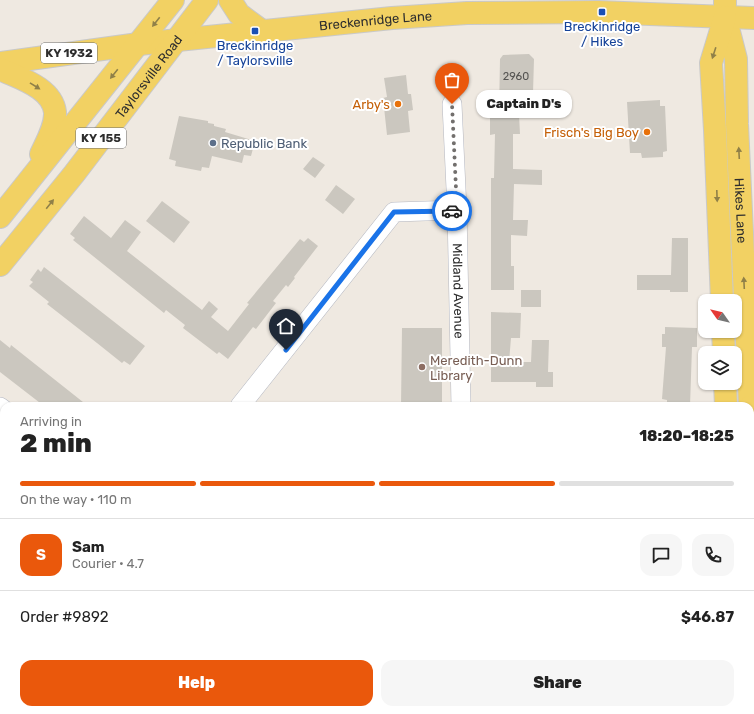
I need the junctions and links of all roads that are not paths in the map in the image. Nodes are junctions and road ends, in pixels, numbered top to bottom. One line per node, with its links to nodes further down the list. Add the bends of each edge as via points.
1 (173, 0): 8 (main road, Taylorsville Road / KY 155, one-way to 8)
2 (207, 0): 7 (main road, Taylorsville Road / KY 155)
3 (230, 0): 6 (main road, via 239,14)
4 (725, 8): 5 (main road, Breckenridge Lane / KY 1932); 6 (main road, Breckenridge Lane / KY 1932, via 495,12 392,18); 16 (main road, Hikes Lane, one-way to 16, via 711,63); 21 (main road, Hikes Lane, one-way to 4, via 736,59)
5 (754, 18)
6 (262, 31): 7 (main road, Breckenridge Lane / KY 1932)
7 (175, 41): 8 (main road, Breckenridge Lane / KY 1932); 15 (main road, Taylorsville Road / KY 155, one-way to 7, via 74,174)
8 (139, 44): 9 (main road, Breckenridge Lane / KY 1932); 12 (main road, Taylorsville Road / KY 155, one-way to 12)
9 (0, 63)
10 (0, 69): 12 (main road, one-way to 12, via 37,86 50,99 55,112 52,128)
11 (452, 104): 13 (street, Midland Avenue)
12 (31, 179): 14 (main road, Taylorsville Road / KY 155)
13 (457, 210): 18 (street, via 394,212); 19 (street, Midland Avenue)
14 (0, 216)
15 (0, 265)
16 (722, 294)
17 (725, 390): 20 (main road)
18 (243, 402)
19 (461, 402)
20 (726, 402)
21 (750, 402)

